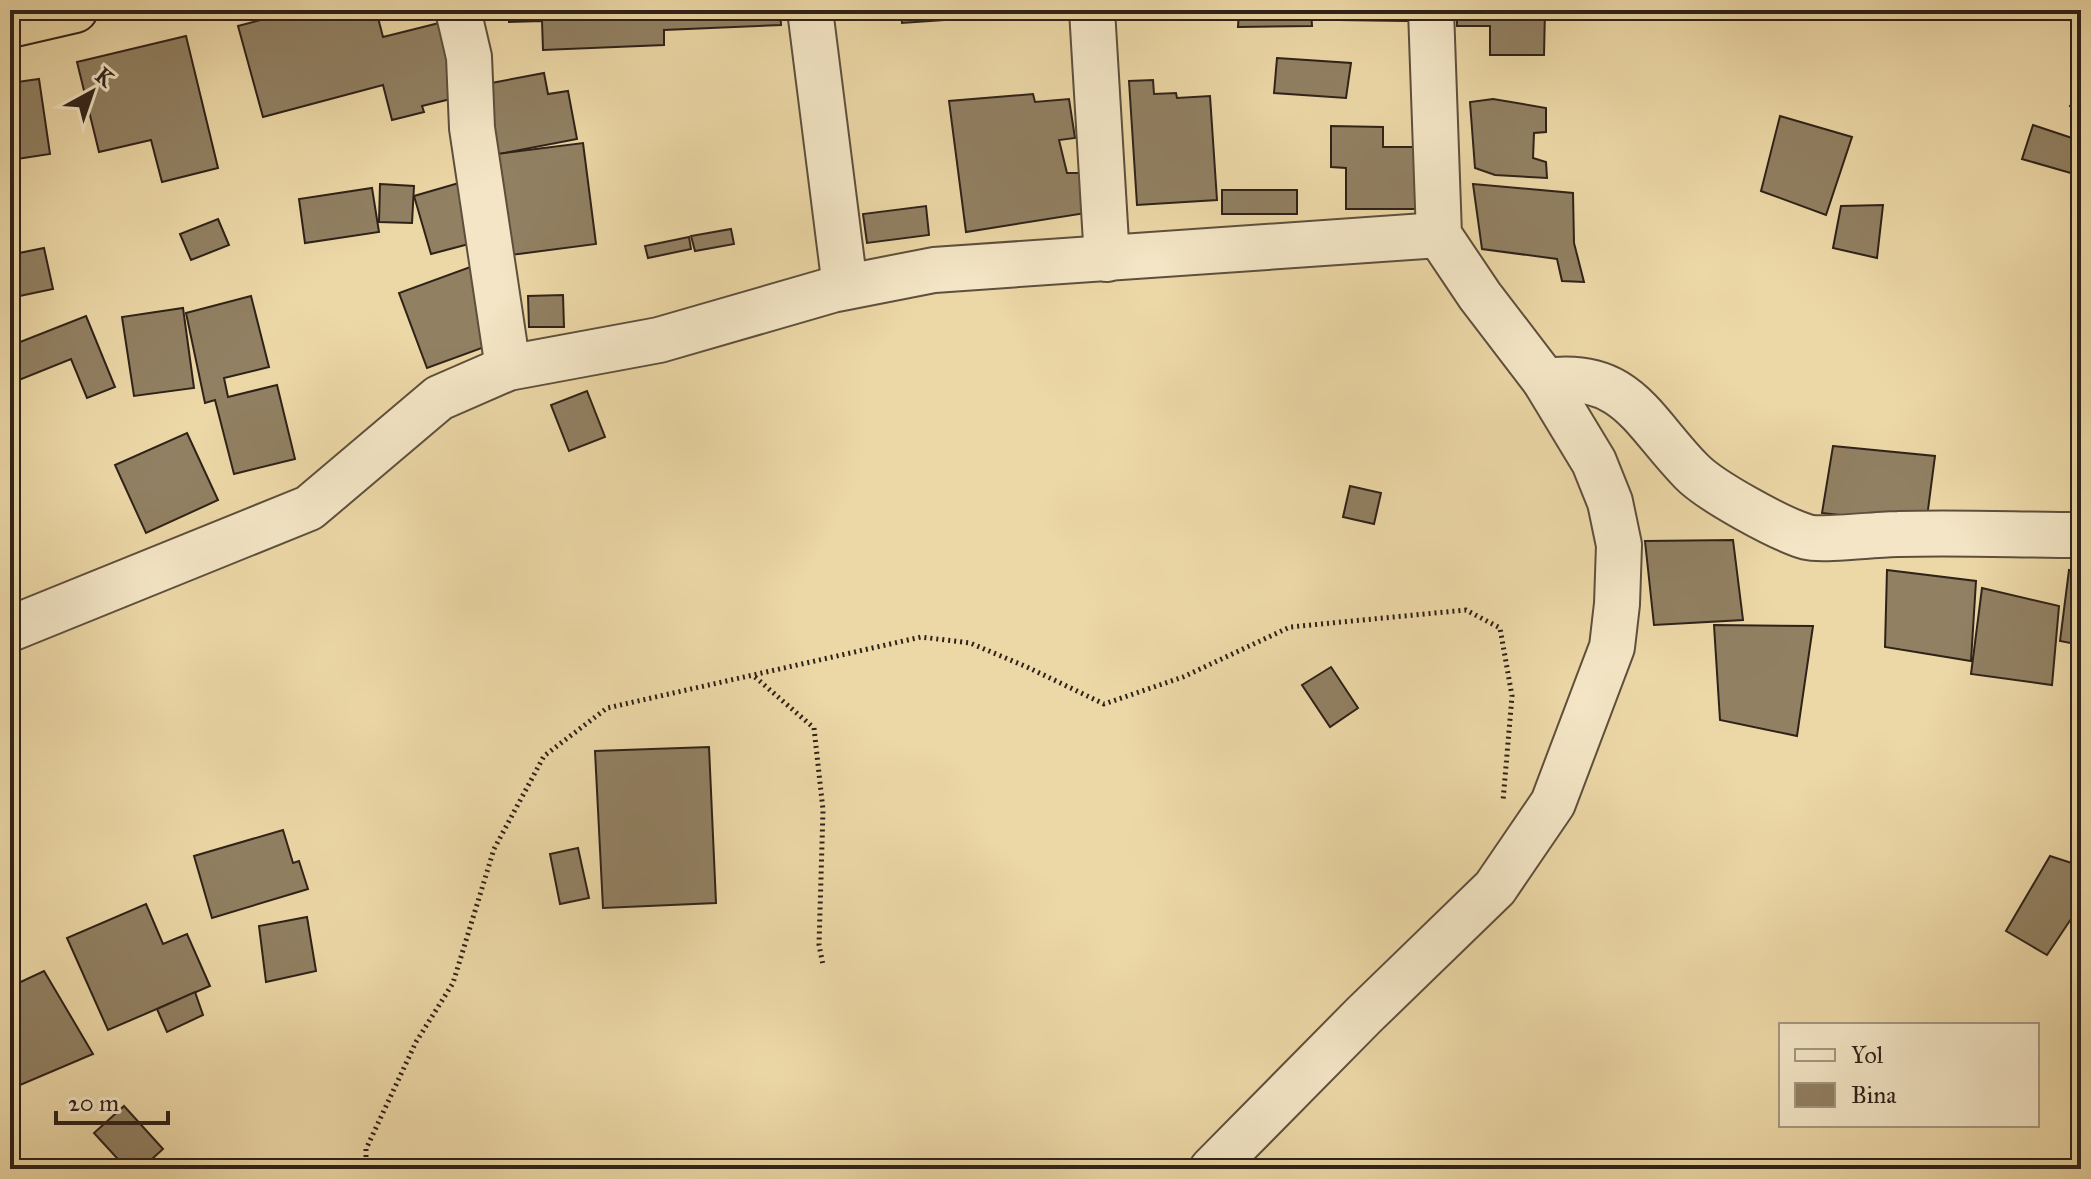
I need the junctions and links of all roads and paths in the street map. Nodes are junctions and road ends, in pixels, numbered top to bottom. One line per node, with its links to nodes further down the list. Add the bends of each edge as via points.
1 (75, 10): 6 (highway)
2 (458, 10): 10 (street, via 469,57 472,128)
3 (810, 10): 9 (street)
4 (1092, 10): 8 (street)
5 (1431, 10): 7 (street)
6 (10, 25)
7 (1439, 235): 8 (street); 11 (street)
8 (1107, 259): 9 (street, via 934,270)
9 (845, 287): 10 (street, via 659,340)
10 (508, 368): 13 (street, via 439,398 309,508)
11 (1545, 381): 12 (street, via 1591,381 1616,391 1693,473 1753,512 1809,538); 18 (street, via 1594,462 1619,545 1612,647 1553,803 1495,888)
12 (2081, 535)
13 (10, 629)
14 (755, 676): 15 (path, via 921,637 970,643 1104,704 1183,677 1290,627 1466,610 1500,628 1512,696); 16 (path, via 814,728 823,810); 17 (path, via 607,708 544,756 494,849 453,983 416,1042 372,1135)
15 (1502, 814)
16 (823, 965)
17 (366, 1169)
18 (1212, 1169)

